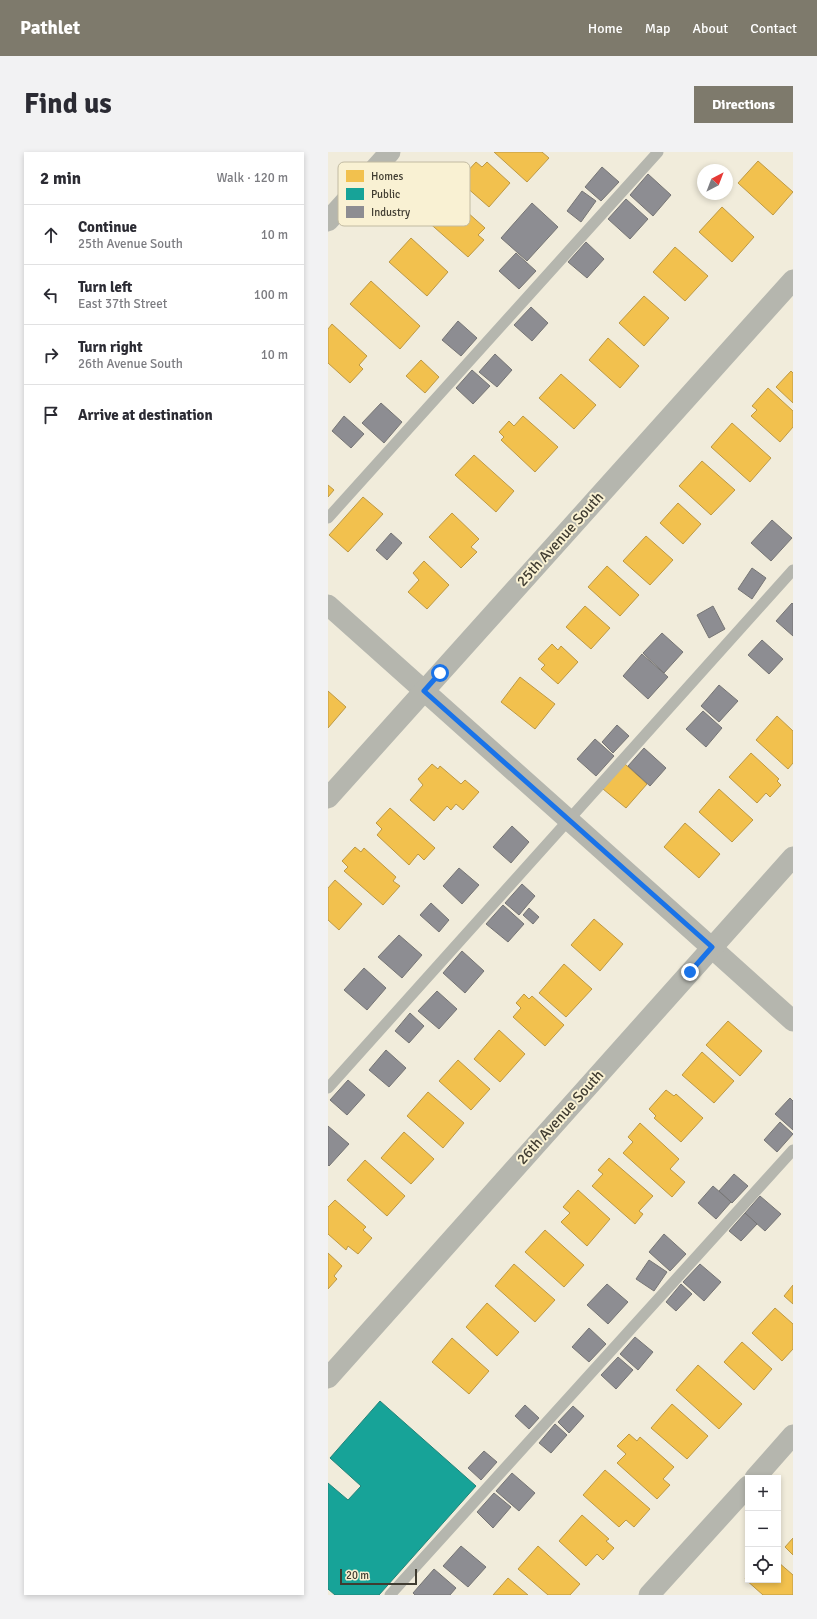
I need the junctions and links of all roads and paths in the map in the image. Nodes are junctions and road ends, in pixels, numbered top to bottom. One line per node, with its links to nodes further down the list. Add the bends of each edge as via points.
1 (390, 152): 3 (street)
2 (658, 152): 7 (lane)
3 (381, 162)
4 (338, 210): 5 (street)
5 (328, 221)
6 (793, 280): 10 (street, 25th Avenue South)
7 (328, 518)
8 (793, 570): 12 (lane)
9 (328, 606): 10 (street)
10 (424, 691): 11 (street, 25th Avenue South); 12 (street)
11 (328, 798)
12 (569, 819): 14 (street); 16 (lane)
13 (793, 857): 14 (street, 26th Avenue South)
14 (712, 947): 15 (street); 18 (street, 26th Avenue South)
15 (793, 1022)
16 (328, 1088)
17 (793, 1150): 22 (lane)
18 (328, 1378)
19 (793, 1436): 20 (street)
20 (758, 1475)
21 (745, 1489): 23 (street)
22 (390, 1595)
23 (650, 1595)

